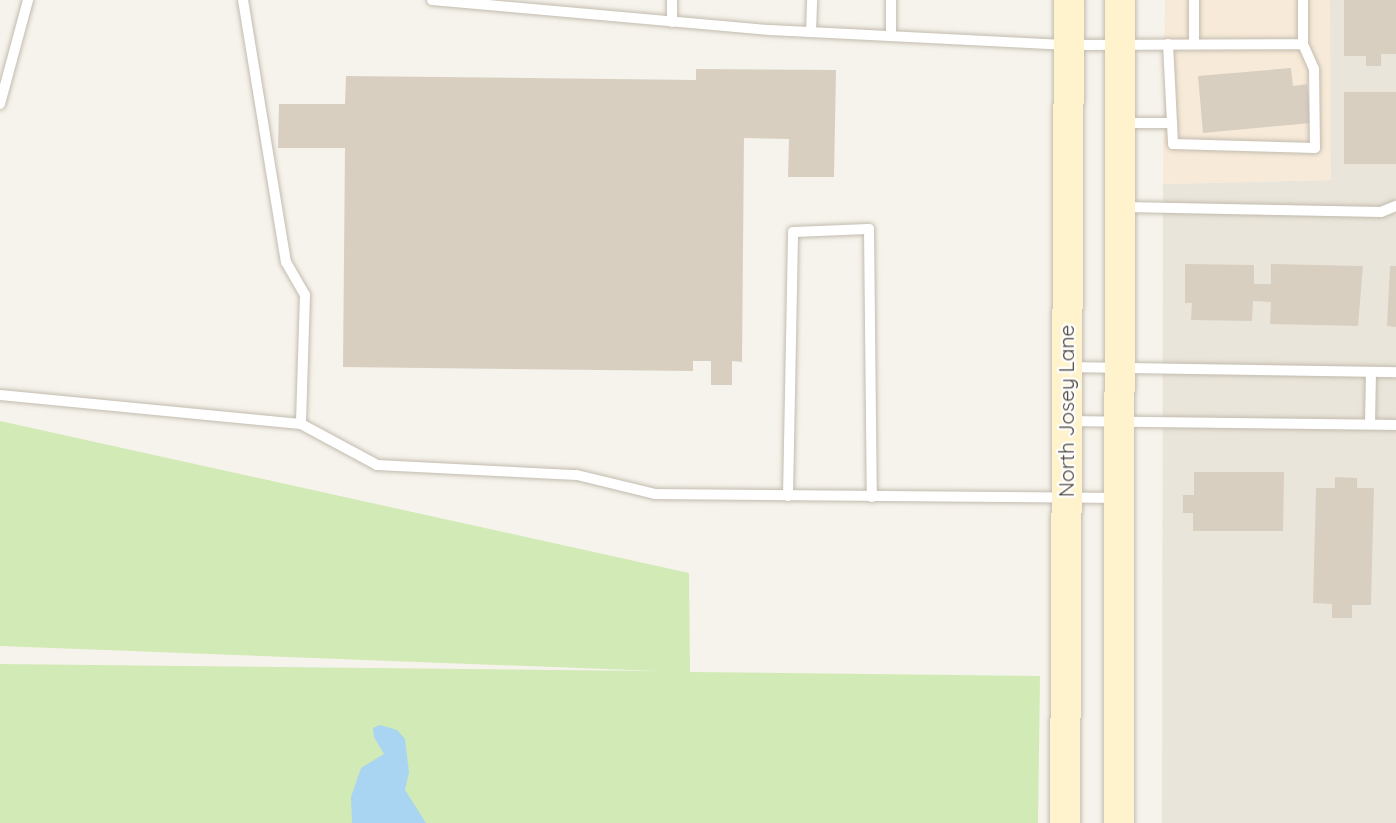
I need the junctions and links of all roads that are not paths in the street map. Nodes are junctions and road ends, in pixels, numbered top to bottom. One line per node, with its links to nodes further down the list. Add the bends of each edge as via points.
1 (28, 0): 19 (lane)
2 (243, 0): 31 (lane, via 286,262 306,295)
3 (432, 0): 11 (lane)
4 (672, 0): 11 (lane)
5 (812, 0): 12 (lane)
6 (891, 0): 13 (lane)
7 (1069, 0): 18 (main road, North Josey Lane)
8 (1120, 0): 14 (main road)
9 (1194, 0): 16 (lane)
10 (1303, 0): 17 (lane)
11 (672, 22): 12 (lane)
12 (811, 32): 13 (lane)
13 (891, 36): 18 (lane)
14 (1120, 44): 15 (lane); 18 (lane); 20 (main road)
15 (1168, 44): 16 (lane); 21 (lane)
16 (1194, 44): 17 (lane)
17 (1303, 44): 21 (lane, via 1314,69 1315,148 1173,144)
18 (1069, 45): 24 (main road, North Josey Lane)
19 (0, 104)
20 (1120, 123): 21 (lane); 23 (main road)
21 (1172, 123)
22 (1396, 206): 23 (lane, via 1381,212)
23 (1120, 207): 25 (main road)
24 (1066, 367): 25 (lane); 29 (main road, North Josey Lane)
25 (1120, 367): 26 (lane); 30 (main road)
26 (1371, 372): 27 (lane); 32 (lane)
27 (1396, 372)
28 (0, 395): 31 (lane)
29 (1065, 421): 30 (lane); 36 (main road, North Josey Lane)
30 (1120, 421): 32 (lane); 37 (main road)
31 (301, 424): 34 (lane, via 377,465 577,475 655,494)
32 (1371, 424): 33 (lane)
33 (1396, 425)
34 (788, 496): 35 (lane); 35 (lane, via 793,232 869,229)
35 (872, 497): 36 (lane)
36 (1065, 497): 37 (lane); 38 (main road, North Josey Lane)
37 (1119, 498): 39 (main road)
38 (1065, 823)
39 (1119, 823)

